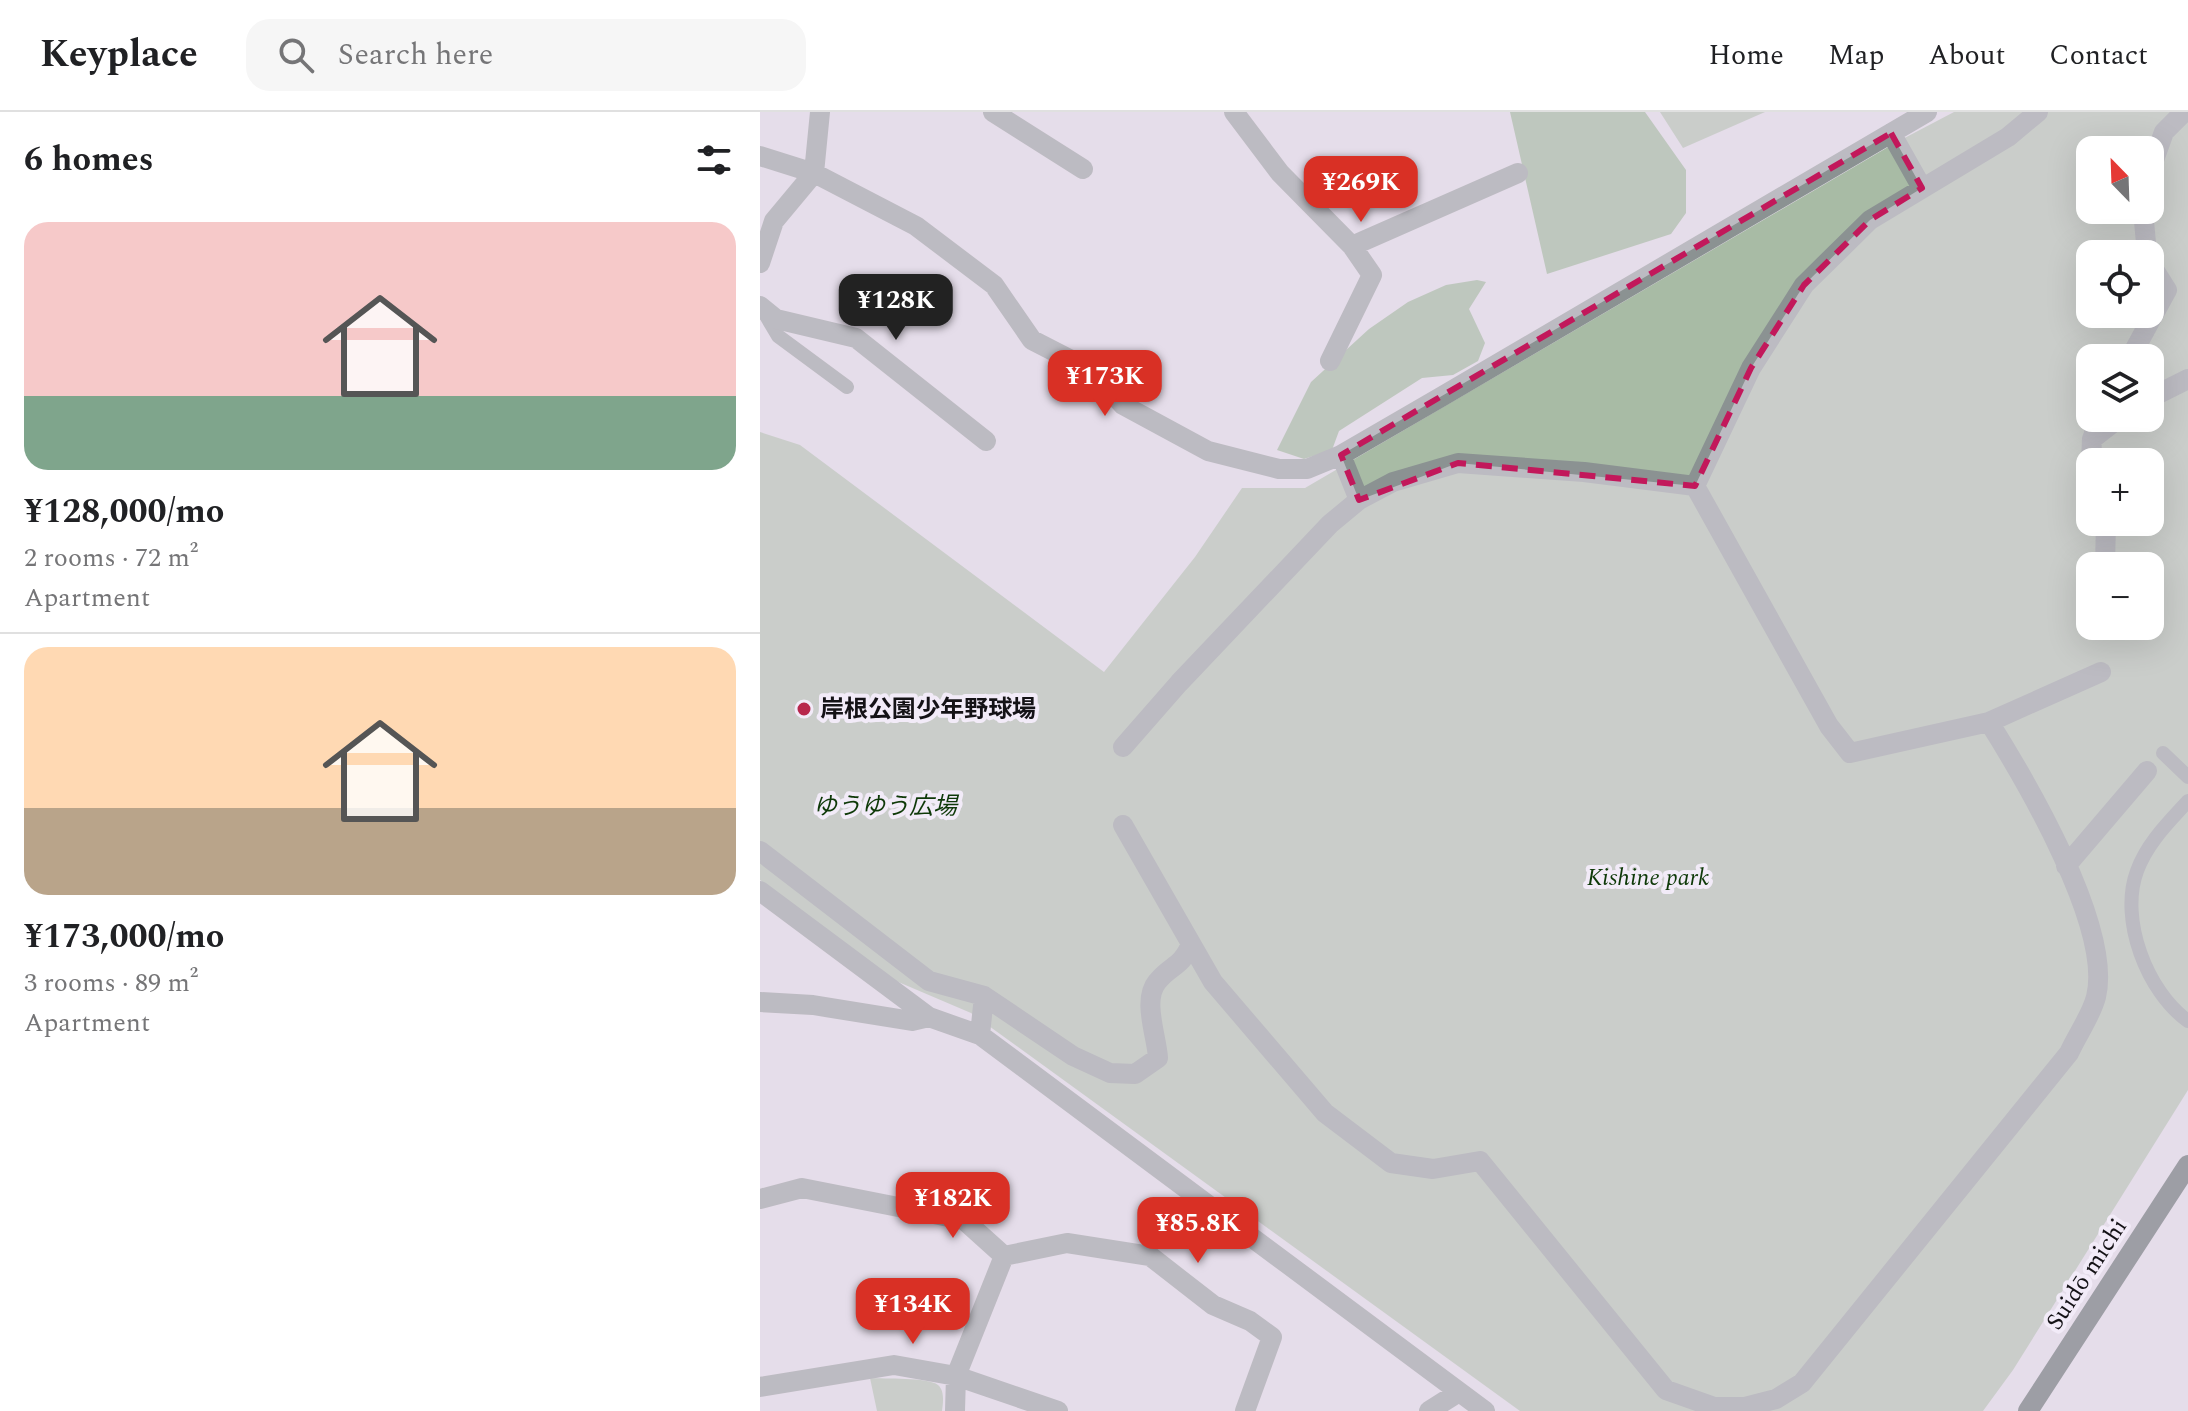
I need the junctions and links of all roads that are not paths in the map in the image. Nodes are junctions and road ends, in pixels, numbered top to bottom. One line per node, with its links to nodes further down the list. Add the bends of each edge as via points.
1 (820, 112): 11 (street)
2 (993, 112): 10 (street)
3 (1234, 112): 14 (street, via 1280,173)
4 (1927, 112): 7 (street)
5 (2038, 112): 13 (street, via 2008,137)
6 (2184, 112): 8 (street)
7 (1891, 133): 13 (street); 26 (street)
8 (2163, 136)
9 (760, 156): 11 (street)
10 (1083, 169)
11 (814, 173): 15 (street, via 774,221); 26 (street, via 916,226 994,285 1032,340 1103,383 1123,405 1208,451 1279,469 1307,469)
12 (1518, 173): 14 (street)
13 (1922, 188): 27 (street, via 1870,220 1804,285 1751,368)
14 (1352, 246): 17 (street, via 1372,275)
15 (760, 263)
16 (760, 306): 19 (lane, via 778,336); 24 (street, via 776,319 856,338)
17 (1330, 361)
18 (2188, 379): 20 (street)
19 (847, 387)
20 (2164, 391)
21 (2095, 432): 23 (street)
22 (2101, 432): 23 (street)
23 (2092, 439): 25 (street)
24 (986, 441)
25 (2092, 448)
26 (1341, 455): 28 (street)
27 (1695, 486): 28 (street, via 1458,463 1393,482); 30 (street, via 1829,726 1850,753)
28 (1359, 500): 31 (street, via 1330,524)
29 (2101, 672): 30 (street)
30 (1989, 722): 38 (street)
31 (1123, 747)
32 (2163, 753): 34 (lane)
33 (2147, 771): 38 (street)
34 (2188, 777)
35 (2188, 801): 44 (lane, via 2146,850 2131,905 2145,966)
36 (1123, 825): 40 (street)
37 (760, 851): 41 (street, via 929,981)
38 (2066, 866): 52 (street, via 2080,892 2097,965 2096,997 2069,1053 1802,1383)
39 (760, 891): 43 (street)
40 (1191, 944): 41 (street, via 1185,959 1156,982 1151,997 1158,1058 1135,1074 1110,1073 1073,1056); 53 (street, via 1213,982 1325,1113 1391,1163 1433,1169 1480,1161 1666,1390)
41 (984, 996): 45 (street)
42 (760, 1002): 43 (street, via 912,1021)
43 (929, 1017): 45 (street)
44 (2188, 1021)
45 (980, 1035): 51 (street)
46 (2188, 1165): 59 (main road, Suidō michi)
47 (760, 1199): 48 (street, via 802,1188 964,1220)
48 (1004, 1256): 49 (street); 56 (street, via 1067,1243 1150,1256 1213,1305 1272,1337)
49 (956, 1376): 50 (street, via 894,1365); 54 (street); 55 (street)
50 (760, 1387)
51 (1459, 1392): 57 (street); 58 (street)
52 (1777, 1405): 53 (street)
53 (1714, 1409)
54 (955, 1411)
55 (1058, 1411)
56 (1245, 1411)
57 (1429, 1411)
58 (1485, 1411)
59 (2028, 1411)

